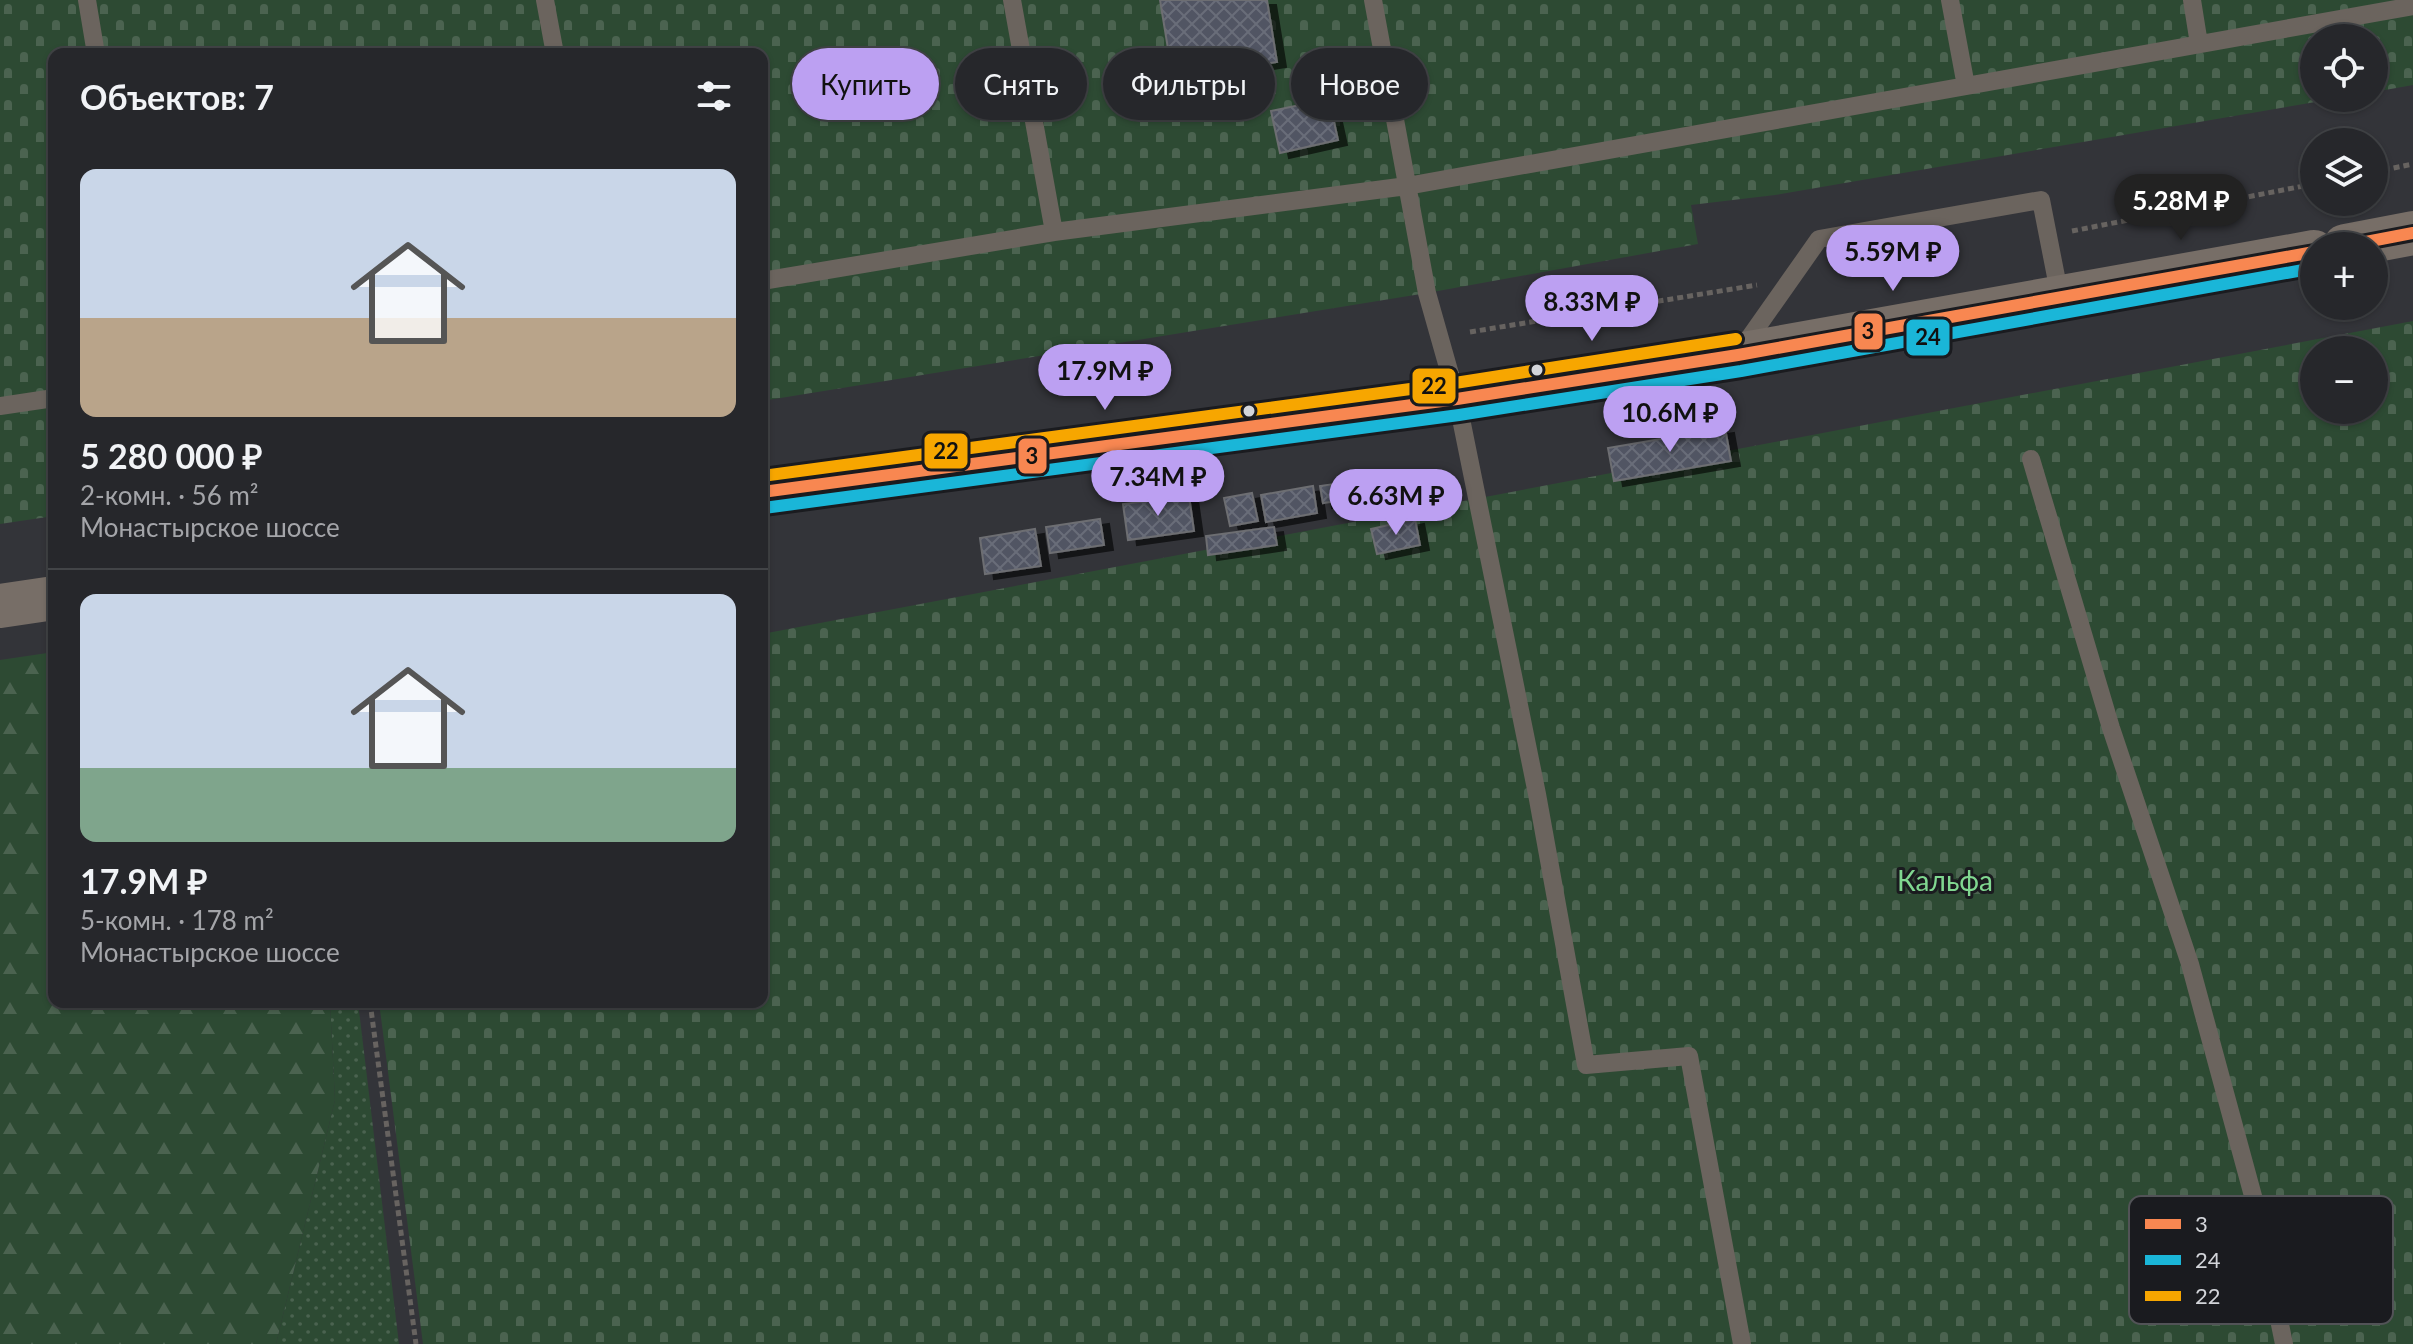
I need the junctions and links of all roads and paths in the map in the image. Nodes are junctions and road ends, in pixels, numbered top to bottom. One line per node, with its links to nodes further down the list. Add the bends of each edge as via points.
1 (87, 0): 9 (lane)
2 (545, 0): 10 (lane)
3 (1012, 0): 16 (lane)
4 (1373, 0): 14 (lane)
5 (1950, 0): 11 (lane)
6 (2192, 0): 8 (lane)
7 (2413, 6): 8 (lane)
8 (2199, 44): 11 (lane)
9 (95, 48)
10 (554, 48)
11 (1966, 86): 14 (lane)
12 (2413, 164): 13 (path)
13 (2388, 169)
14 (1407, 186): 16 (lane); 27 (lane, via 1427,293)
15 (2300, 187): 18 (path)
16 (1054, 232): 21 (lane)
17 (2413, 233): 19 (main road)
18 (2048, 236): 22 (lane, via 2041,200 1819,239); 23 (lane)
19 (2388, 238)
20 (2300, 254): 23 (main road)
21 (768, 280)
22 (1790, 280): 24 (path); 25 (lane)
23 (2060, 297): 25 (main road)
24 (1470, 332)
25 (1738, 355): 27 (main road)
26 (48, 399): 28 (lane)
27 (1457, 399): 30 (main road); 37 (lane, via 1586,1065 1689,1056)
28 (0, 406)
29 (2031, 459): 34 (lane, via 2111,728 2190,964)
30 (768, 491)
31 (48, 599): 32 (main road)
32 (0, 606)
33 (371, 1008): 36 (path)
34 (2253, 1196)
35 (2280, 1324): 38 (lane)
36 (416, 1344)
37 (1742, 1344)
38 (2284, 1344)

